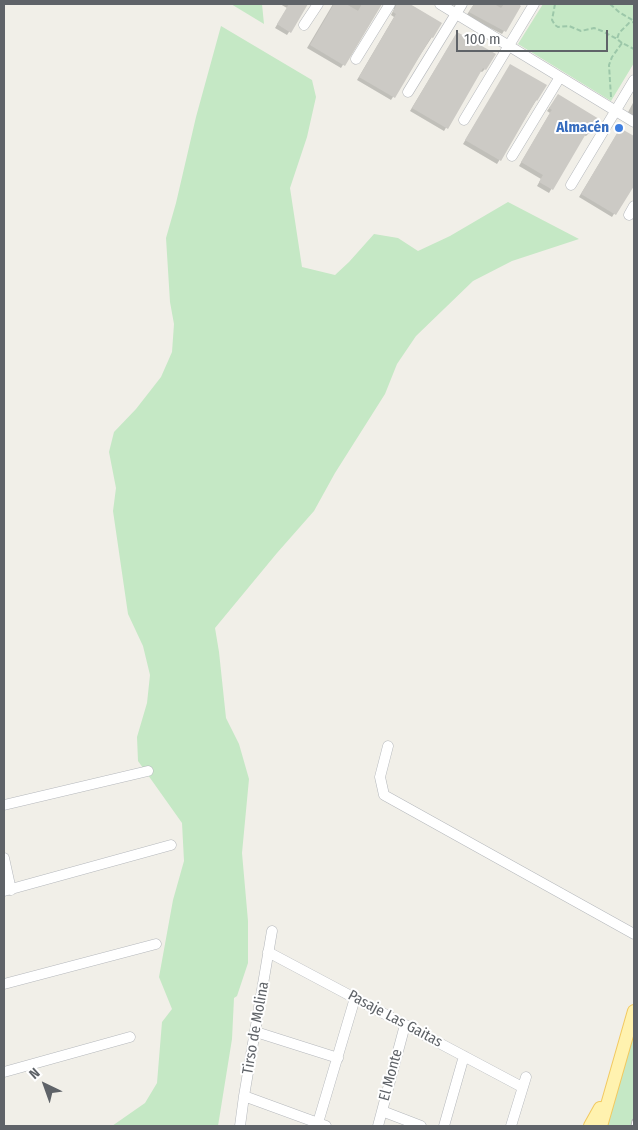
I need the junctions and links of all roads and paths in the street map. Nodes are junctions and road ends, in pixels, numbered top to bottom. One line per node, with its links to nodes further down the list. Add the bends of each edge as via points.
1 (318, 4): 10 (street)
2 (390, 4): 15 (street)
3 (440, 4): 8 (street)
4 (462, 4): 8 (street)
5 (534, 4): 13 (street)
6 (555, 4): 11 (path, via 552,17 555,26 569,26 582,31 594,28)
7 (610, 4): 9 (path)
8 (456, 13): 13 (street); 18 (street)
9 (634, 21): 11 (path, via 623,28)
10 (304, 25)
11 (617, 39): 12 (path)
12 (622, 42): 14 (path); 19 (path, via 609,65 611,101)
13 (508, 45): 16 (street); 20 (street)
14 (634, 49)
15 (356, 59)
16 (560, 77): 19 (street); 22 (street)
17 (634, 80): 19 (street)
18 (408, 92)
19 (616, 111): 21 (street); 23 (street)
20 (464, 120)
21 (634, 122)
22 (512, 156)
23 (571, 185)
24 (388, 746): 31 (street, via 380,777 384,795)
25 (148, 771): 26 (street)
26 (4, 805)
27 (171, 845): 29 (street)
28 (4, 858): 29 (street)
29 (7, 890)
30 (272, 931): 33 (street, Tirso de Molina)
31 (634, 934)
32 (156, 944): 34 (street)
33 (268, 952): 35 (street, Pasaje Las Gaitas); 38 (street, Tirso de Molina)
34 (4, 984)
35 (355, 998): 37 (street, Pasaje Las Gaitas); 41 (street)
36 (634, 1012): 42 (main road)
37 (405, 1025): 40 (street, Pasaje Las Gaitas); 47 (street, El Monte)
38 (256, 1032): 41 (street); 46 (street, Tirso de Molina)
39 (130, 1037): 43 (street)
40 (464, 1056): 45 (street, Pasaje Las Gaitas); 52 (street)
41 (338, 1058): 48 (street)
42 (619, 1061): 54 (main road); 55 (main road)
43 (4, 1072)
44 (526, 1077): 45 (street)
45 (522, 1087): 53 (street)
46 (244, 1096): 48 (street); 49 (street, Tirso de Molina)
47 (382, 1110): 50 (street, El Monte); 51 (street)
48 (320, 1125)
49 (240, 1126)
50 (378, 1126)
51 (421, 1126)
52 (444, 1126)
53 (512, 1126)
54 (590, 1126)
55 (601, 1126)

